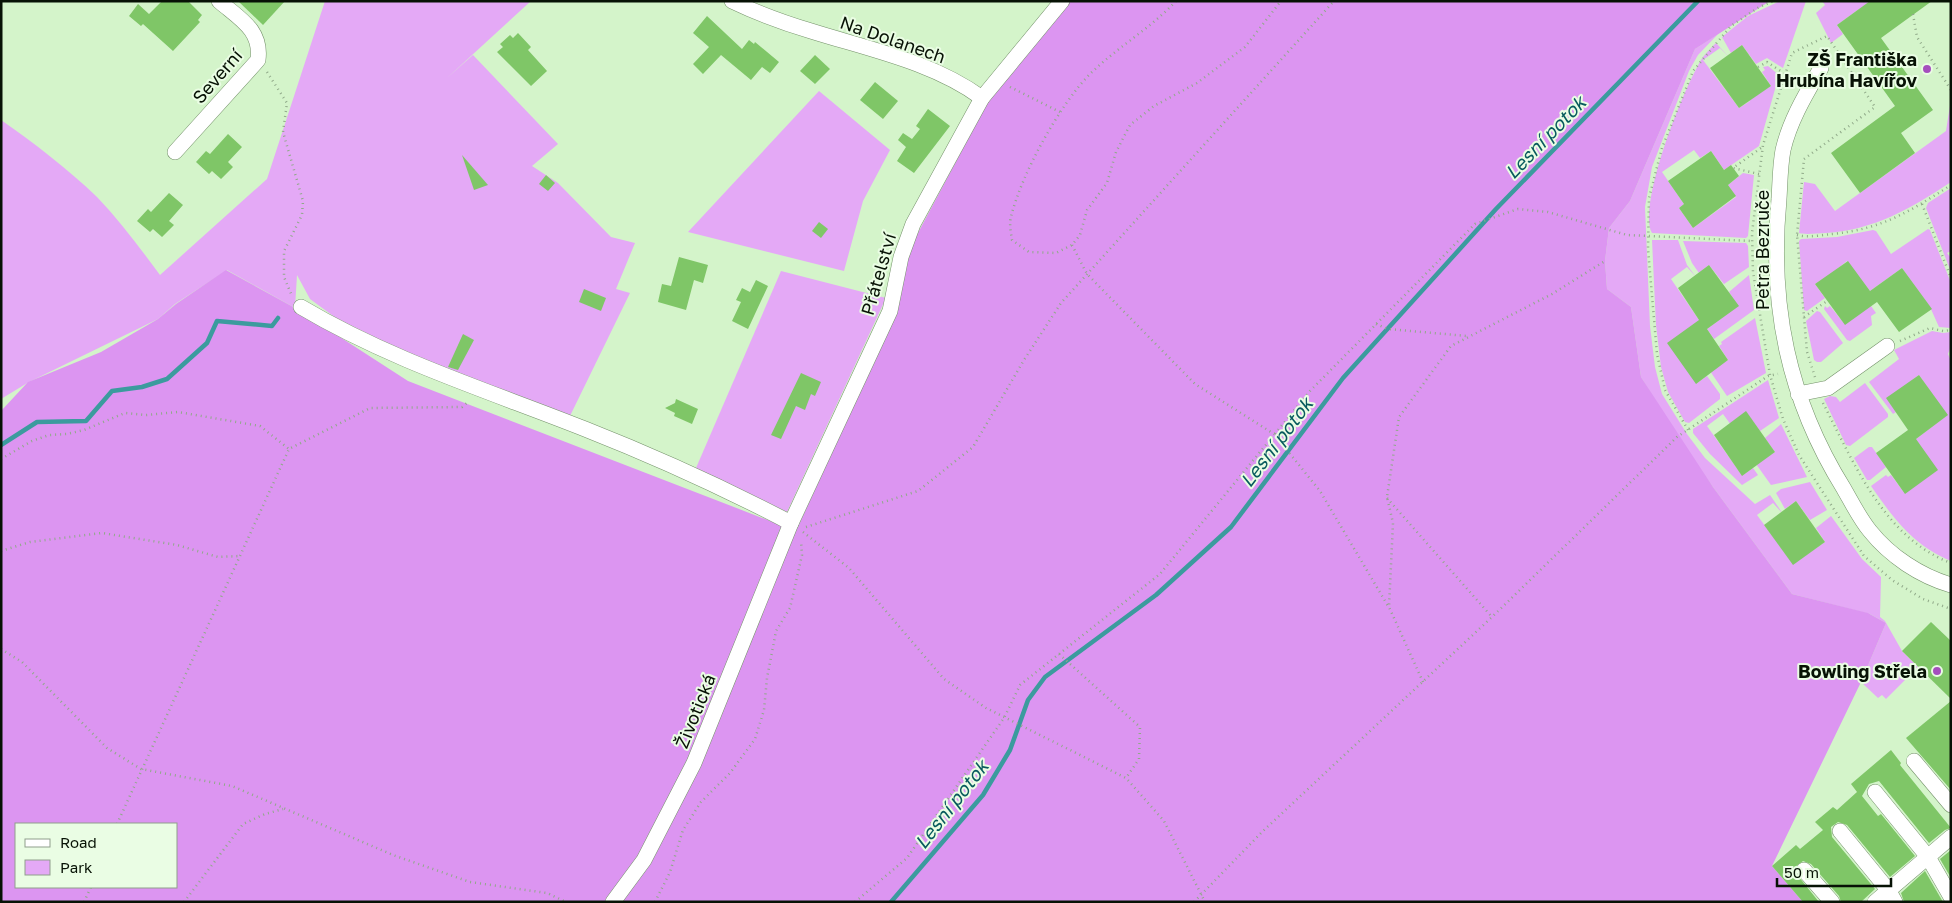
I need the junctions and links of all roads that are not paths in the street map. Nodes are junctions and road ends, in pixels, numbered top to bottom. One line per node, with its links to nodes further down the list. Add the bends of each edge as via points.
1 (219, 1): 6 (street, Severní, via 252,29 260,45 258,60)
2 (732, 1): 5 (street, Na Dolanech, via 802,29 889,54 964,84)
3 (1062, 1): 5 (street, Přátelství)
4 (1821, 68): 9 (street, Petra Bezruče, via 1799,107 1783,151 1777,222 1777,291 1782,334)
5 (982, 98): 10 (street, Přátelství, via 912,224 901,257 890,312)
6 (175, 152)
7 (301, 307): 10 (street, via 343,333 426,369 586,429 709,480)
8 (1888, 346): 9 (street, via 1828,388)
9 (1798, 394): 11 (street, Petra Bezruče, via 1810,426 1870,531 1902,561 1934,580)
10 (796, 526): 21 (street, Životická, via 694,763 644,860)
11 (1951, 585)
12 (1914, 761): 14 (street)
13 (1875, 792): 17 (street)
14 (1951, 805)
15 (1840, 831): 19 (street)
16 (1951, 837): 17 (street)
17 (1928, 857): 19 (street); 20 (street)
18 (1804, 870): 22 (street)
19 (1892, 896): 23 (street)
20 (1951, 897)
21 (613, 902)
22 (1832, 902)
23 (1874, 902)

